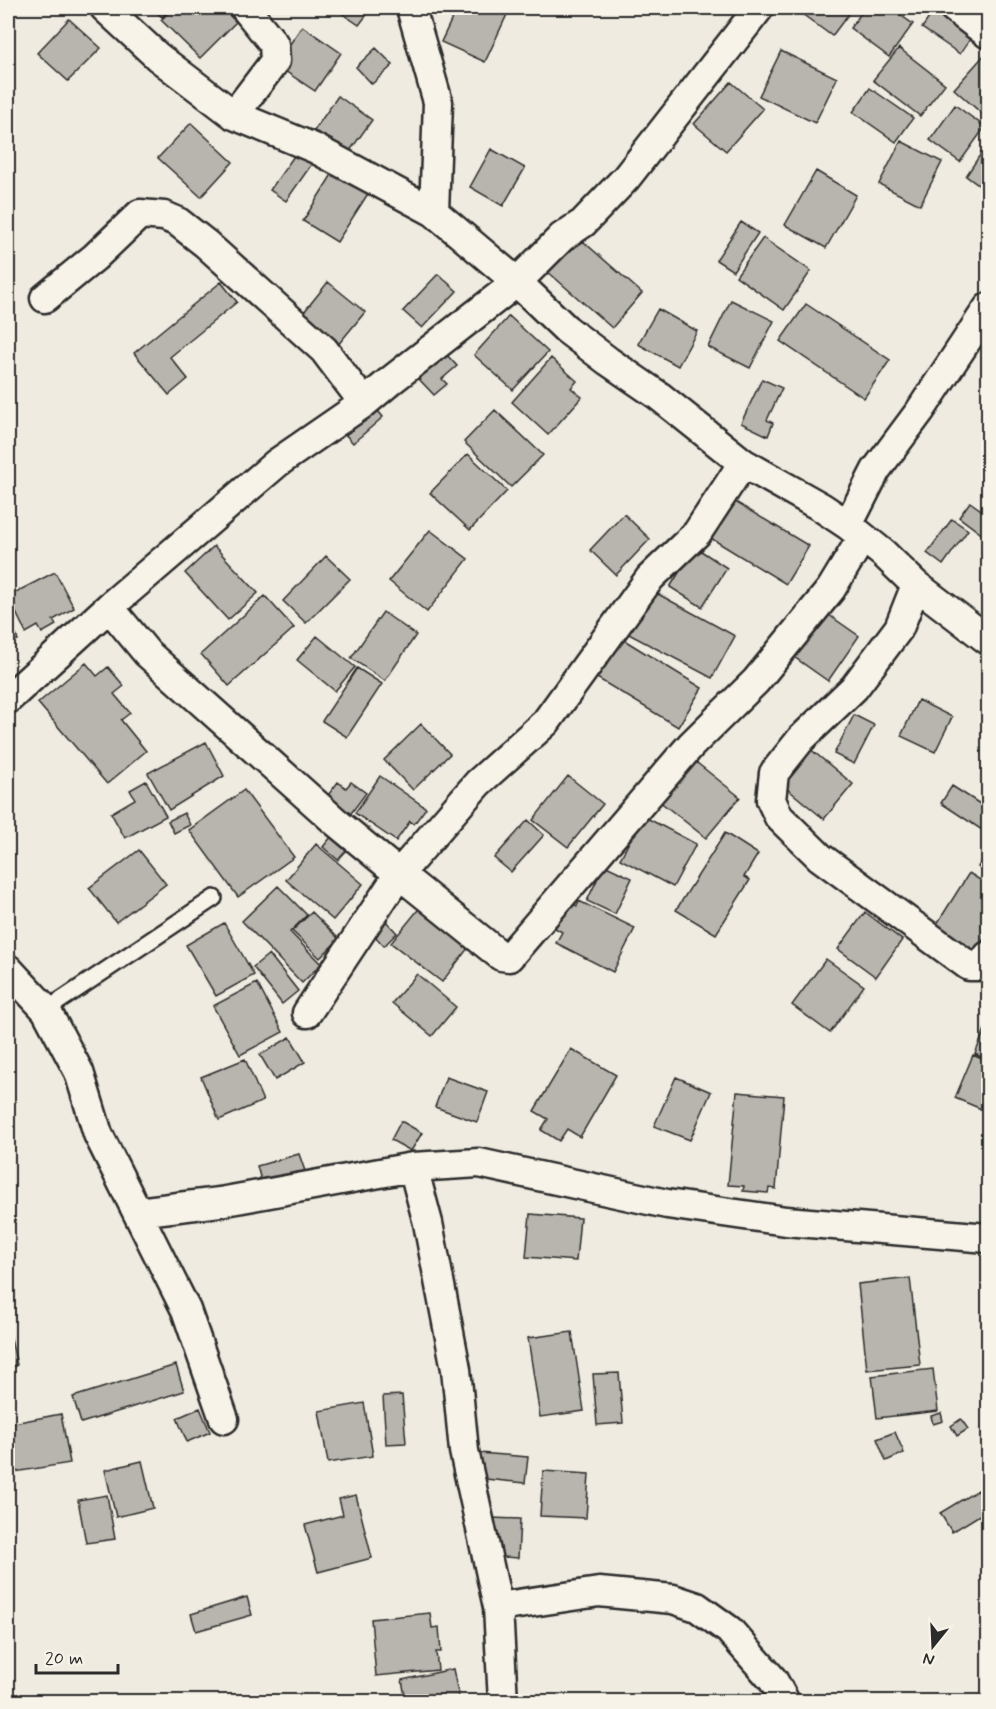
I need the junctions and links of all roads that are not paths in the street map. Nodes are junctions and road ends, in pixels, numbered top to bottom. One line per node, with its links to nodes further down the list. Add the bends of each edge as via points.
1 (105, 8): 7 (street, via 158,57)
2 (245, 8): 7 (street, via 274,44 275,61)
3 (411, 8): 8 (street, via 438,102)
4 (759, 8): 9 (street, via 627,178)
5 (954, 8): 6 (street)
6 (988, 34)
7 (234, 115): 8 (street, via 314,148)
8 (434, 212): 9 (street)
9 (517, 282): 12 (street); 13 (street, via 566,329)
10 (45, 297): 12 (street, via 140,214 164,216 206,244 324,350)
11 (988, 308): 14 (street, via 876,470)
12 (364, 404): 16 (street, via 277,463)
13 (743, 463): 14 (street); 19 (street, via 697,533 650,578 546,722 478,783)
14 (855, 531): 15 (street); 19 (street, via 831,588 756,681 690,745 509,957 501,957)
15 (916, 585): 17 (street); 21 (street, via 899,628 860,679 801,739 774,773 771,800 779,817 820,857 969,966 981,966)
16 (109, 607): 18 (street); 19 (street, via 147,653)
17 (988, 640)
18 (8, 699)
19 (399, 874): 24 (street)
20 (214, 898): 23 (lane)
21 (988, 956)
22 (8, 969): 23 (street)
23 (46, 1010): 26 (street, via 80,1072 98,1134)
24 (308, 1013)
25 (413, 1167): 26 (street, via 220,1202); 27 (street, via 479,1164 667,1204 786,1221); 29 (street, via 428,1223 456,1368 465,1451)
26 (137, 1212): 28 (street, via 186,1310)
27 (988, 1238)
28 (224, 1419)
29 (498, 1607): 30 (street); 31 (street, via 599,1592 673,1599 697,1606 729,1630 774,1680)
30 (503, 1701)
31 (786, 1701)

